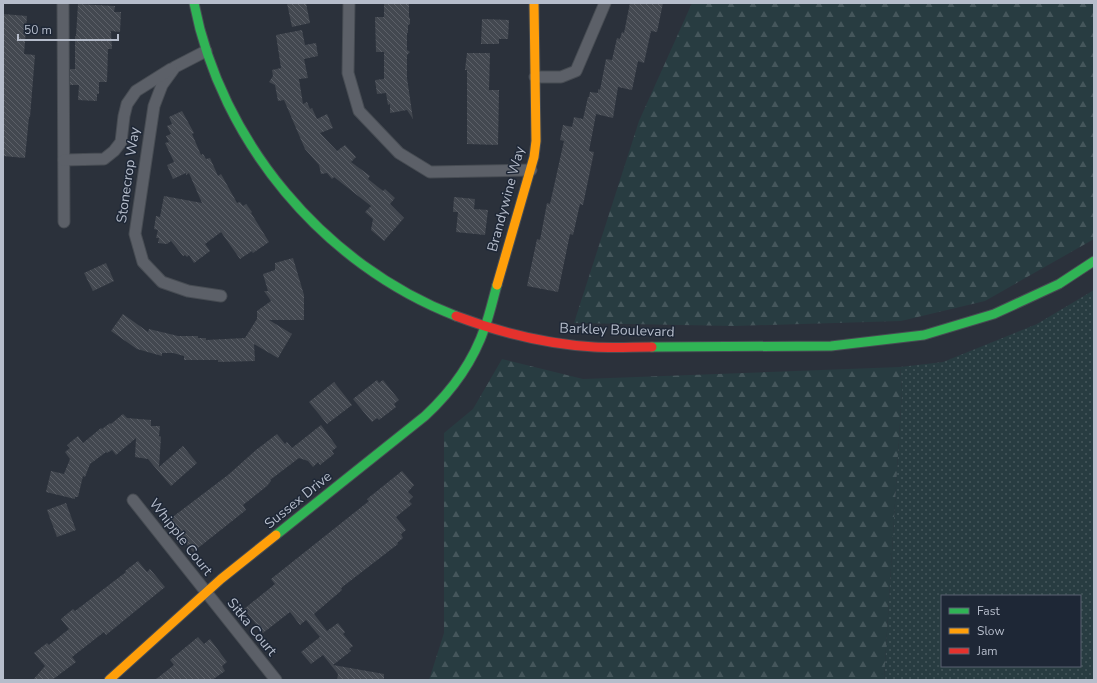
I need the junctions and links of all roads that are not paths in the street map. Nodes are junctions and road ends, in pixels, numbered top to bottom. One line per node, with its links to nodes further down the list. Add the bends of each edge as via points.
1 (63, 3): 9 (street)
2 (194, 3): 6 (main road, Barkley Boulevard)
3 (349, 3): 10 (street, via 348,73 359,111 399,153 430,172)
4 (534, 3): 8 (main road, Brandywine Way)
5 (605, 3): 8 (street, via 576,71 561,77)
6 (206, 51): 7 (street, Stonecrop Way); 14 (main road, Barkley Boulevard, via 228,105 249,144 276,184 298,209 375,275 436,309)
7 (175, 67): 9 (street, via 136,91 127,104 121,142 114,151 104,159); 13 (street, Stonecrop Way, via 162,85 154,106 135,234 143,262 162,282 188,291)
8 (534, 77): 10 (main road, Brandywine Way, via 536,140)
9 (64, 160): 11 (street)
10 (530, 170): 14 (main road, Brandywine Way)
11 (64, 222)
12 (1094, 261): 14 (main road, Barkley Boulevard, via 1059,284 994,314 924,335 831,346 595,346 536,340)
13 (221, 296)
14 (485, 327): 16 (main road, Sussex Drive, via 469,365 439,403)
15 (133, 500): 16 (street, Whipple Court)
16 (205, 593): 17 (main road, Sussex Drive); 18 (street, Sitka Court)
17 (109, 680)
18 (276, 680)

